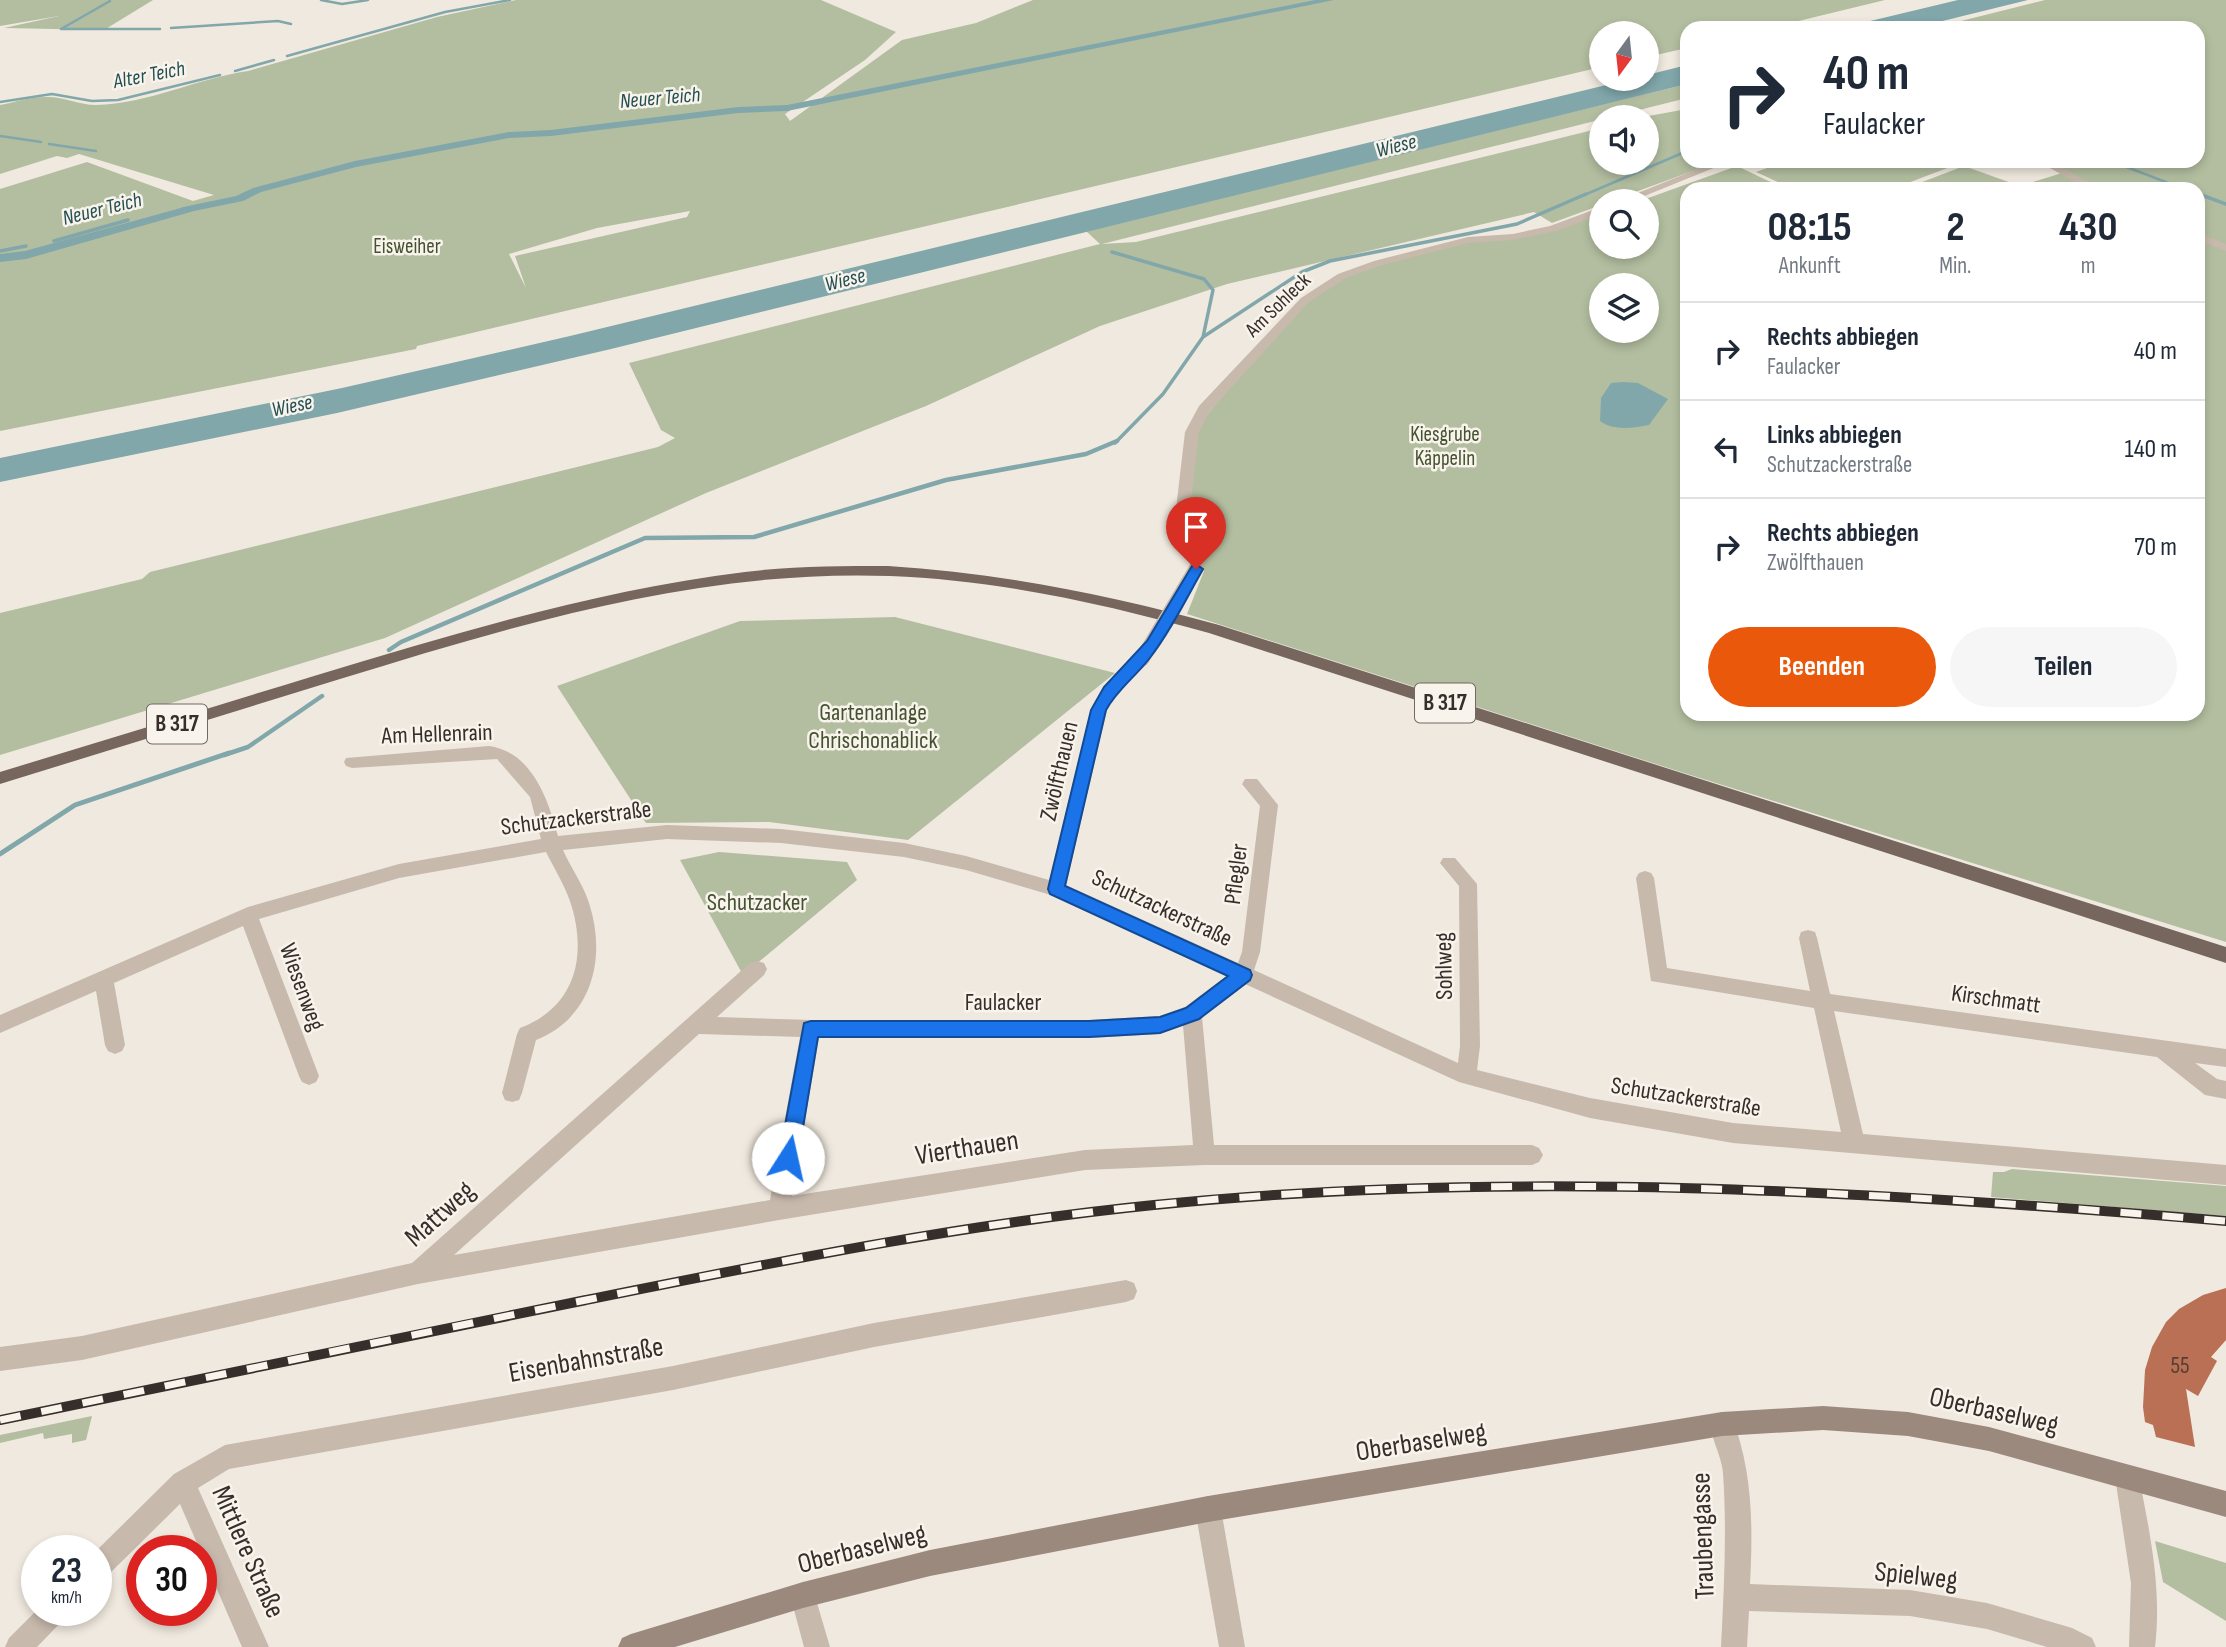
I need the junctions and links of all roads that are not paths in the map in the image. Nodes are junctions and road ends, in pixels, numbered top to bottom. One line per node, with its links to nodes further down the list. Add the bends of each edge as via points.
1 (1708, 168): 4 (street)
2 (2056, 168): 3 (street)
3 (2082, 182)
4 (1654, 189)
5 (1589, 214): 8 (street, Am Sohleck, via 1540,232 1468,240 1378,263 1317,289 1204,410 1192,432 1182,509 1200,547)
6 (2205, 239): 7 (street)
7 (2226, 248)
8 (1196, 569): 15 (street, Zwölfthauen, bridge, via 1142,659 1110,690 1099,710)
9 (352, 762): 12 (street, Am Hellenrain, via 502,754 536,791)
10 (0, 778): 18 (main road, B 317, via 380,661 643,592 772,574 885,571 997,579 1105,599 1264,645)
11 (1251, 784): 20 (street, Pflegler, via 1269,805 1251,952)
12 (552, 844): 15 (street, Schutzackerstraße, via 667,832 781,836 904,850); 16 (street, Schutzackerstraße, via 399,871); 33 (street, via 580,904 589,956 571,1004 545,1030 527,1034)
13 (1449, 863): 31 (street, Sohlweg, via 1468,884 1470,1046)
14 (1644, 878): 22 (street, Kirschmatt, via 1658,975)
15 (1056, 889): 20 (street, Schutzackerstraße)
16 (248, 915): 21 (street, Schutzackerstraße); 30 (street, Wiesenweg)
17 (1808, 938): 22 (street)
18 (2226, 955)
19 (757, 970): 25 (street, Mattweg)
20 (1243, 975): 23 (street, Faulacker); 31 (street, Schutzackerstraße)
21 (103, 978): 24 (street, Schutzackerstraße); 27 (street)
22 (1823, 1002): 28 (street, Kirschmatt); 34 (street)
23 (1192, 1013): 26 (street, Faulacker, via 1160,1025 1089,1029); 35 (street)
24 (0, 1024)
25 (693, 1025): 26 (street, Faulacker); 39 (street, Mattweg)
26 (811, 1029): 38 (street)
27 (115, 1045)
28 (2162, 1049): 29 (street, Kirschmatt); 32 (street, via 2212,1088)
29 (2226, 1058)
30 (309, 1076)
31 (1466, 1076): 34 (street, Schutzackerstraße, via 1590,1108 1733,1133)
32 (2226, 1090)
33 (512, 1093)
34 (1854, 1143): 37 (street, Schutzackerstraße)
35 (1204, 1155): 36 (street, Vierthauen); 38 (street, Vierthauen, via 1085,1160)
36 (1532, 1155)
37 (2226, 1175)
38 (779, 1209): 39 (street, Vierthauen)
39 (418, 1273): 41 (street, Mattweg, via 82,1348)
40 (1126, 1291): 44 (street, Eisenbahnstraße, via 225,1457)
41 (0, 1359)
42 (1722, 1424): 43 (street, Oberbaselweg, via 1823,1418 1908,1424 1989,1439); 46 (street, Oberbaselweg); 49 (street, Traubengasse, via 1735,1465 1740,1531)
43 (2127, 1477): 45 (street, Oberbaselweg); 58 (street, via 2145,1578)
44 (183, 1483): 47 (street, Eisenbahnstraße); 52 (street, Mittlere Straße)
45 (2226, 1504)
46 (1208, 1509): 48 (street, Oberbaselweg, via 930,1563); 55 (street)
47 (112, 1553)
48 (803, 1595): 53 (street, Oberbaselweg); 54 (street)
49 (1737, 1597): 56 (street, Traubengasse); 57 (street, Spielweg, via 1910,1603 1987,1616)
50 (39, 1626): 51 (street)
51 (18, 1647)
52 (256, 1647)
53 (631, 1647)
54 (817, 1647)
55 (1232, 1647)
56 (1734, 1647)
57 (2083, 1647)
58 (2142, 1647)

